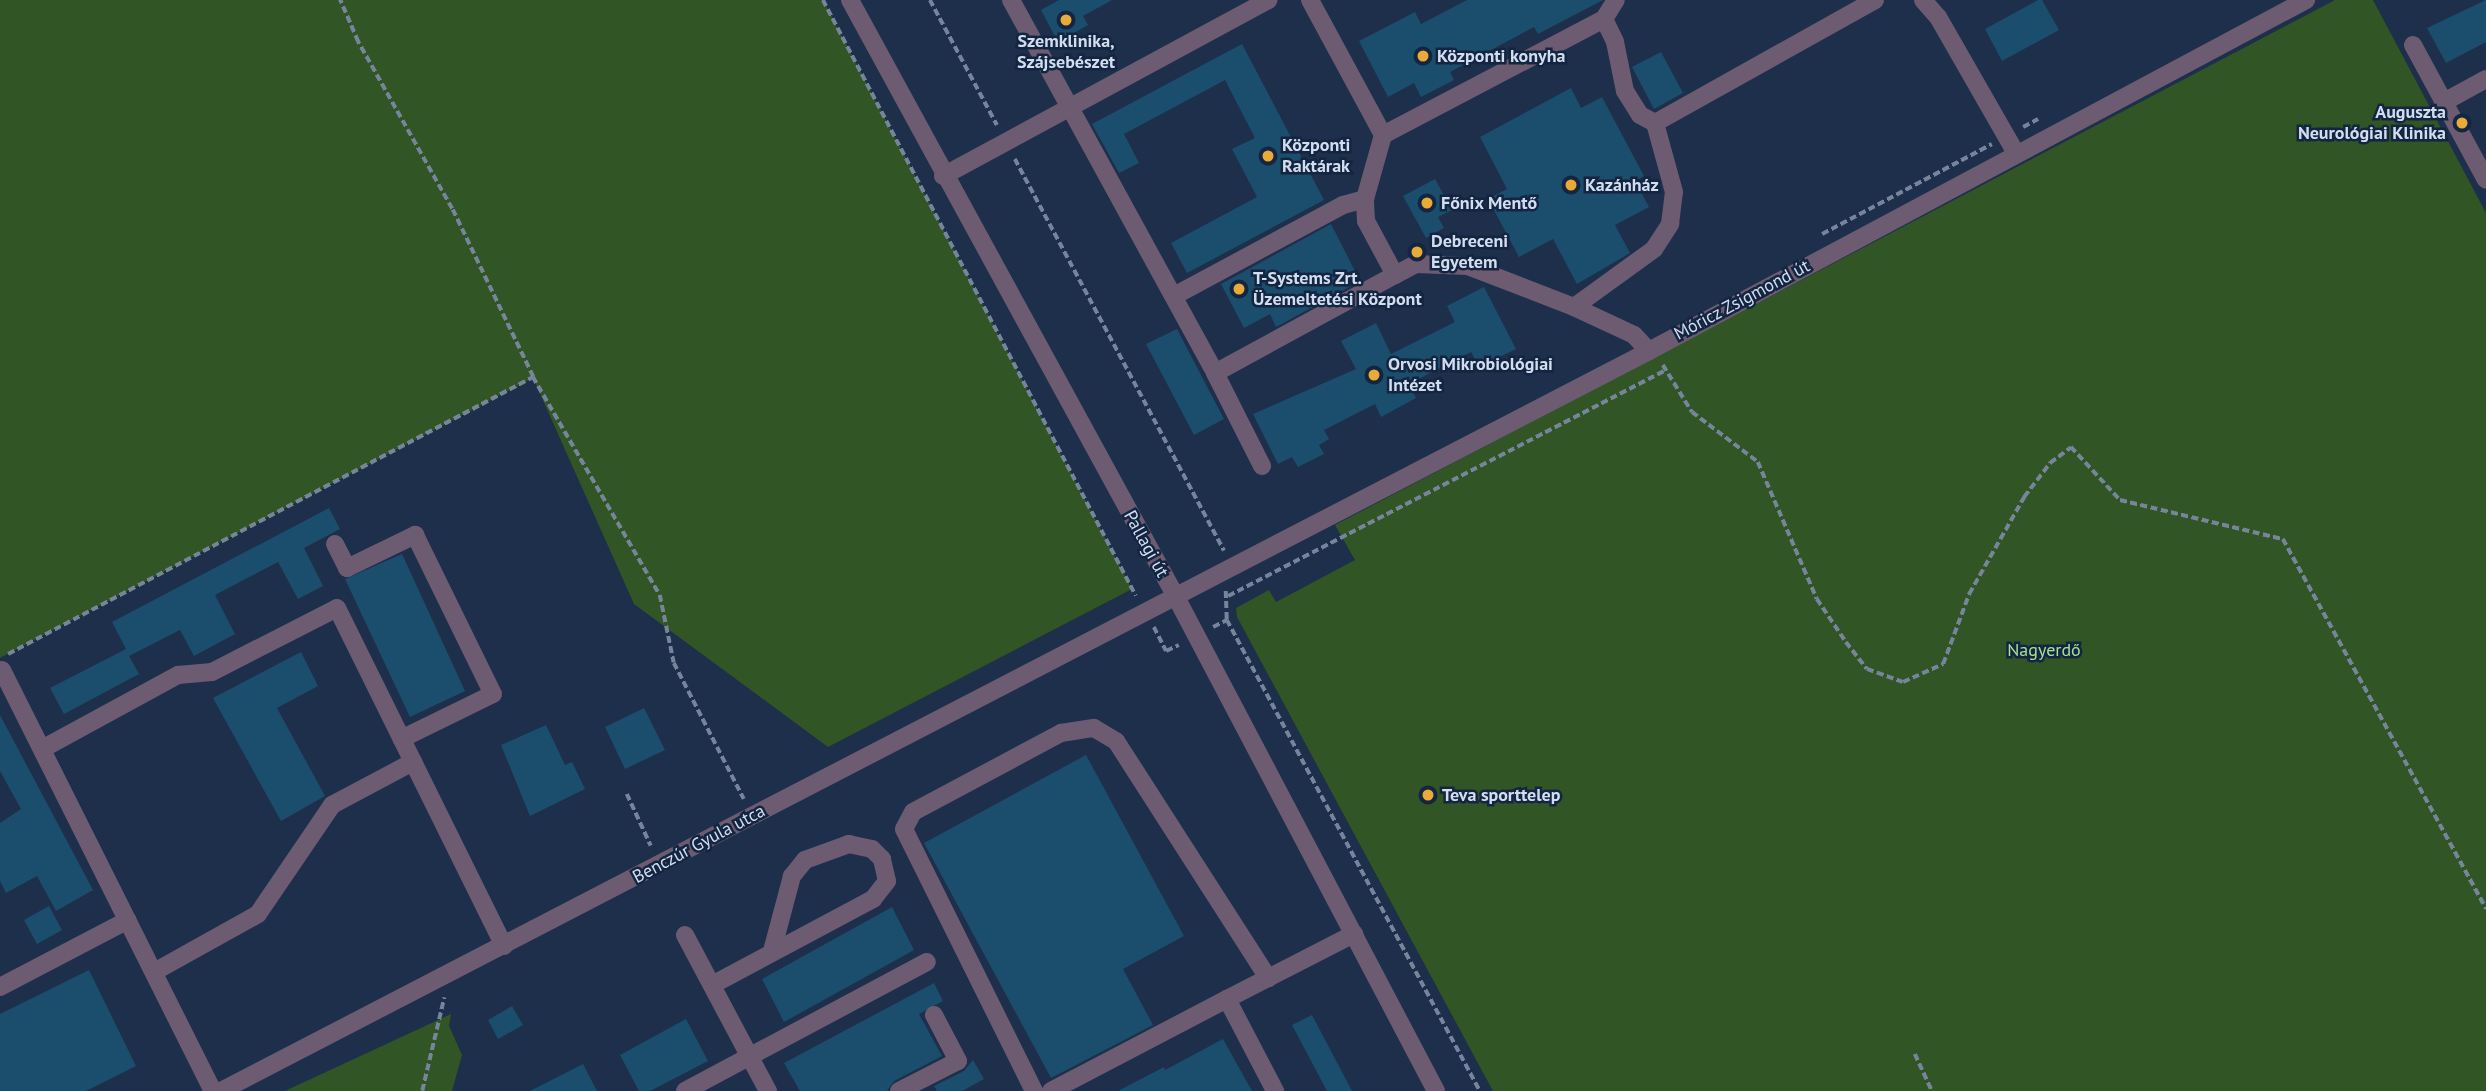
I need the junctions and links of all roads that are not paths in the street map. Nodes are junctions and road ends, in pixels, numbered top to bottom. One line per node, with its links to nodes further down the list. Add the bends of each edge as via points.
1 (850, 0): 17 (street, Pallagi út)
2 (1011, 0): 13 (street)
3 (1269, 0): 13 (street)
4 (1310, 0): 15 (street)
5 (1616, 0): 9 (street)
6 (1875, 0): 14 (street)
7 (1923, 0): 16 (street, via 1938,17)
8 (2306, 0): 16 (street, Móricz Zsigmond út)
9 (1604, 19): 14 (street, via 1615,42 1625,91 1640,115); 15 (street)
10 (2413, 45): 12 (street)
11 (2486, 79): 12 (street)
12 (2444, 102): 18 (street)
13 (1068, 107): 17 (street); 21 (street)
14 (1655, 123): 22 (street, via 1674,192 1670,224 1654,249)
15 (1384, 135): 19 (street)
16 (2016, 153): 23 (street, Móricz Zsigmond út)
17 (943, 176): 27 (street, Pallagi út)
18 (2486, 180)
19 (1365, 199): 20 (street, via 1366,221); 21 (street, via 1343,205)
20 (1395, 275): 22 (street, via 1416,264 1468,266); 24 (street)
21 (1174, 296): 24 (street)
22 (1574, 307): 23 (street, via 1634,335)
23 (1649, 351): 27 (street, Móricz Zsigmond út)
24 (1215, 373): 25 (street)
25 (1262, 466)
26 (335, 544): 29 (street, via 347,568 415,535 493,694)
27 (1176, 597): 33 (street, Pallagi út); 35 (street, Benczúr Gyula utca)
28 (1, 664): 30 (street)
29 (401, 738): 30 (street, via 337,608 212,672 178,675); 31 (street)
30 (42, 749): 32 (street)
31 (413, 762): 35 (street); 38 (street, via 332,804 258,914)
32 (128, 920): 38 (street); 41 (street)
33 (1354, 934): 39 (street); 53 (street, Pallagi út)
34 (685, 935): 40 (street)
35 (504, 946): 46 (street, Benczúr Gyula utca)
36 (772, 951): 36 (street, via 873,899 887,881 882,859 872,849 849,844 805,860 792,876); 40 (street)
37 (927, 962): 44 (street)
38 (154, 972): 45 (street)
39 (1268, 978): 42 (street); 50 (street, via 1116,741 1094,728 1060,733 913,812 904,829)
40 (712, 985): 44 (street)
41 (0, 987)
42 (1227, 999): 51 (street); 52 (street)
43 (934, 1016): 49 (street, via 958,1061)
44 (750, 1057): 47 (street); 48 (street)
45 (214, 1091)
46 (221, 1091)
47 (685, 1091)
48 (768, 1091)
49 (899, 1091)
50 (1034, 1091)
51 (1051, 1091)
52 (1275, 1091)
53 (1436, 1091)

